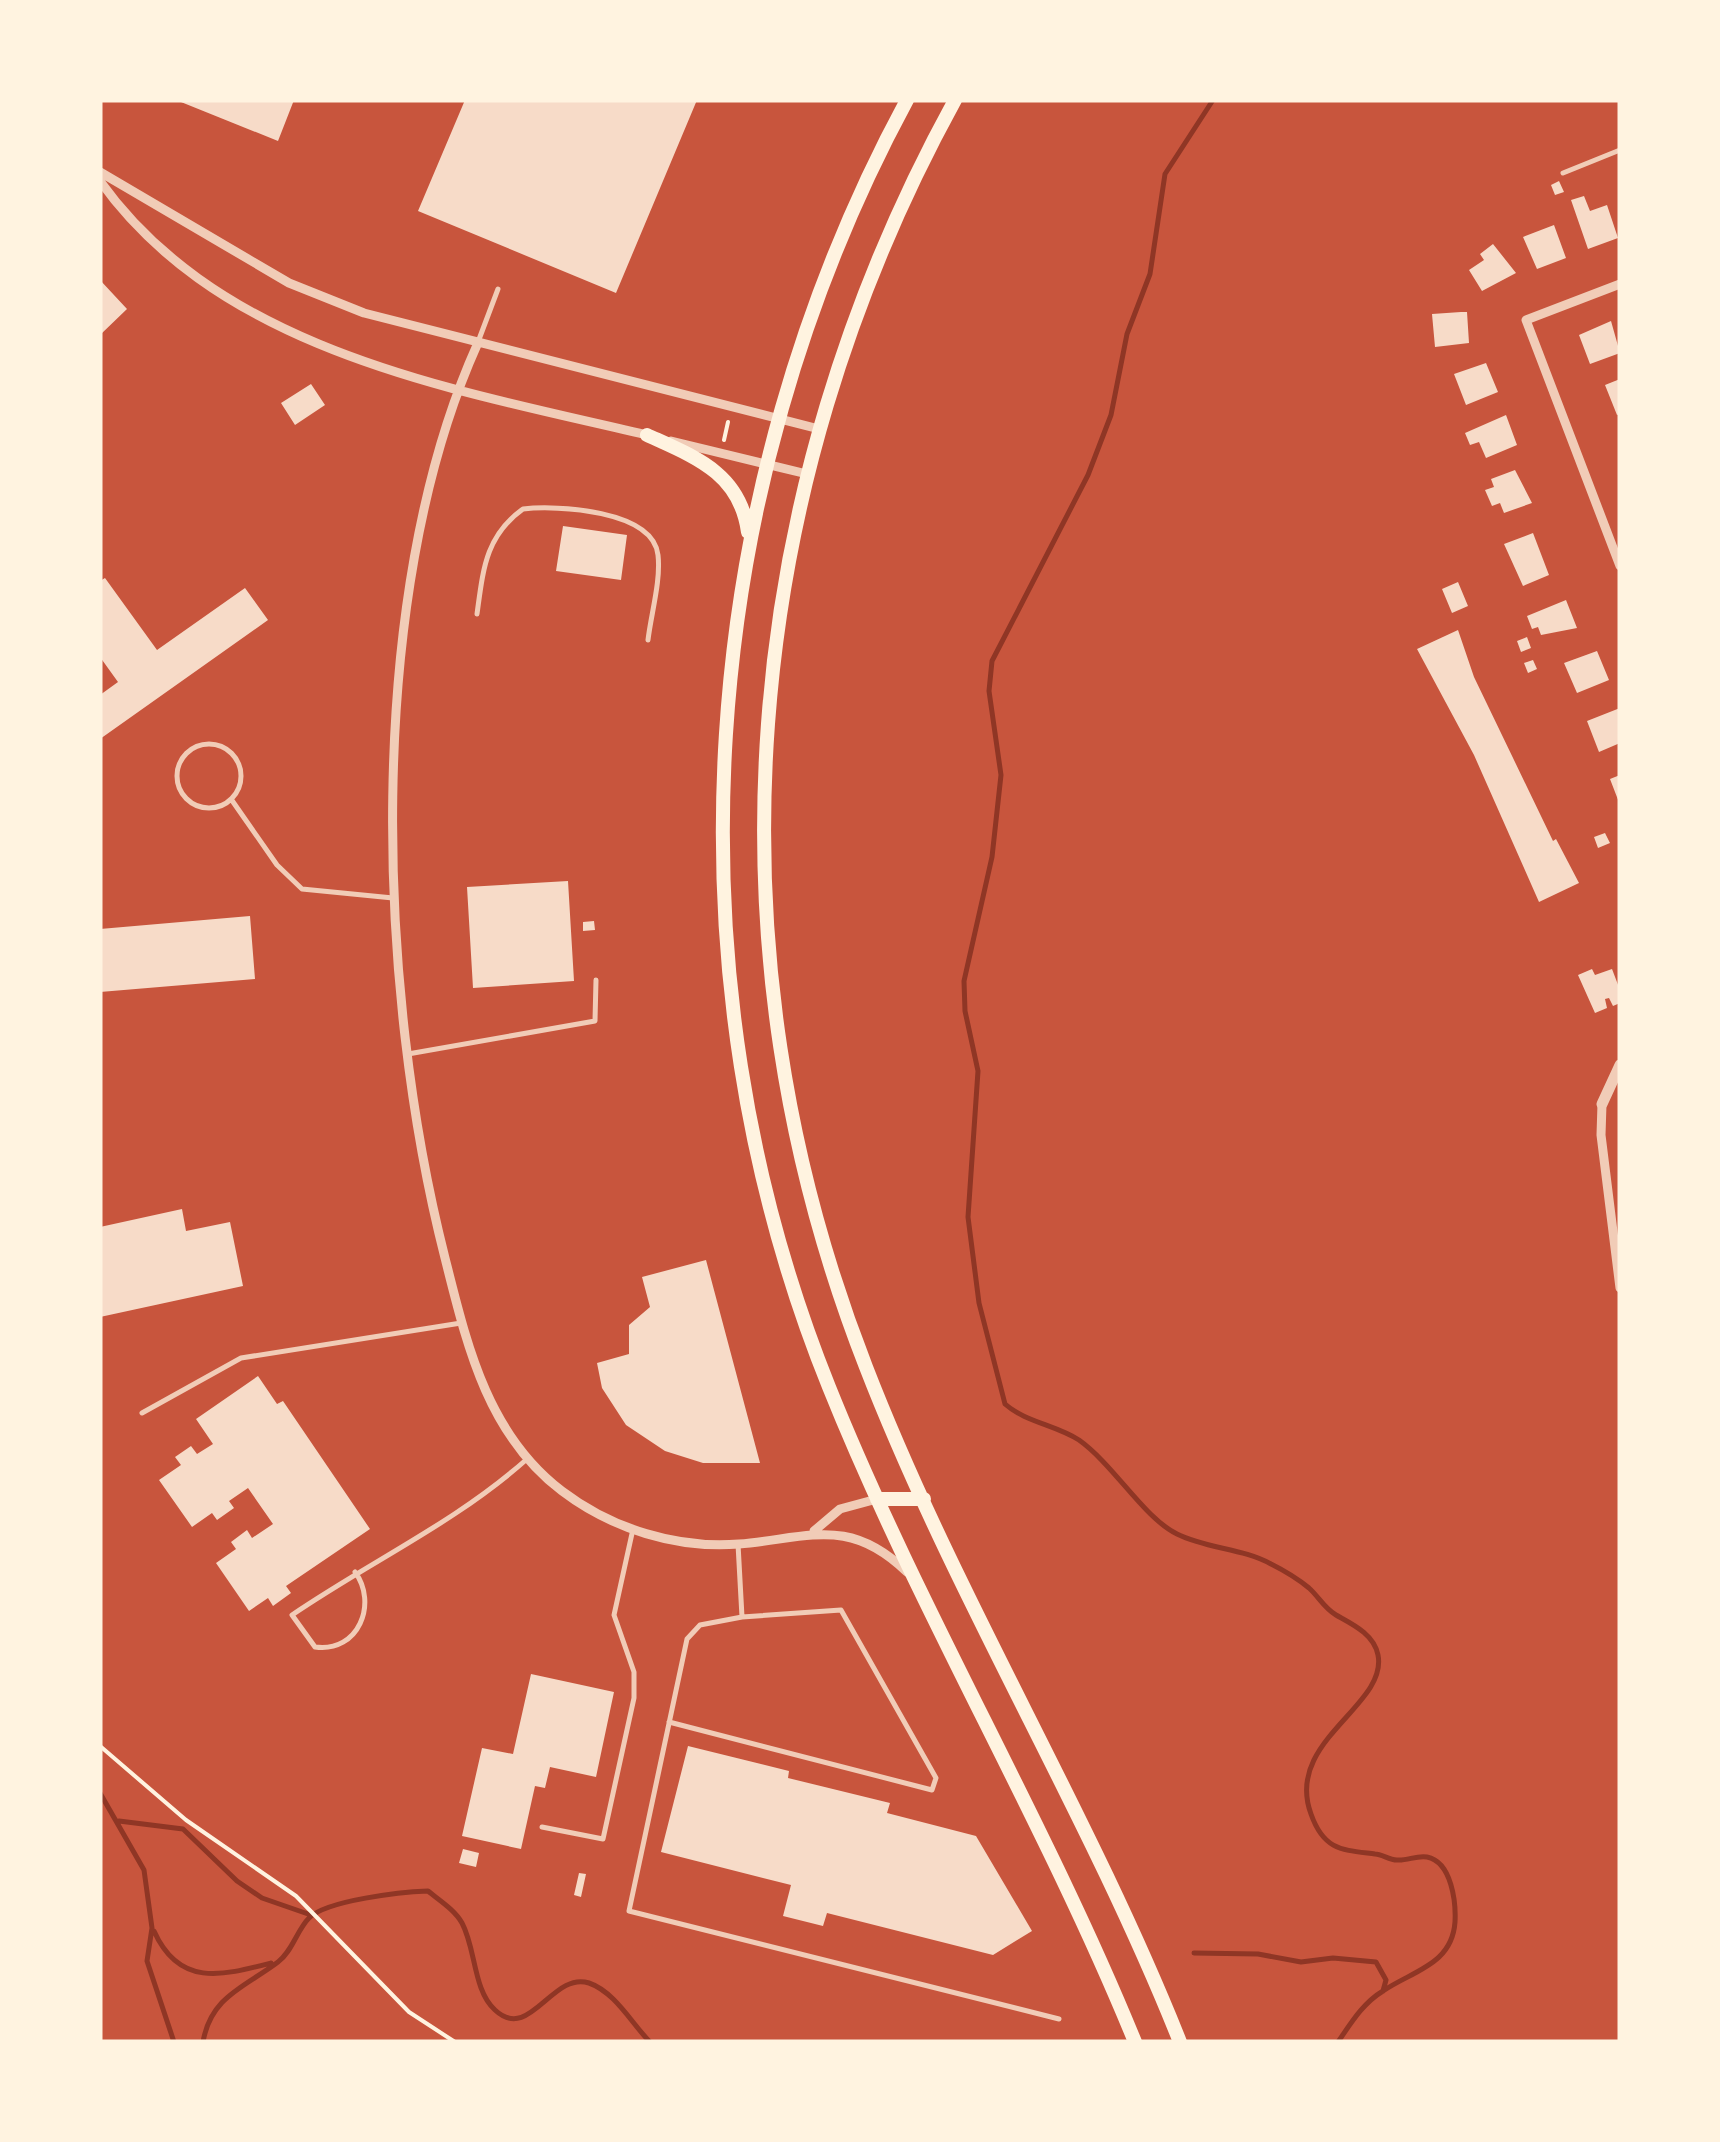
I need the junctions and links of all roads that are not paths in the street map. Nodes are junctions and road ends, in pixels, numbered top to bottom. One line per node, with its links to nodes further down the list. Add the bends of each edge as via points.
1 (907, 100): 11 (main road, via 832,258)
2 (955, 100): 12 (main road, via 873,272)
3 (1620, 150): 5 (lane)
4 (100, 172): 9 (street, via 289,283 364,313)
5 (1563, 172)
6 (100, 180): 10 (street, via 165,251 271,323)
7 (1620, 284): 17 (street, via 1526,320)
8 (498, 289): 9 (lane)
9 (477, 345): 10 (street); 11 (street)
10 (457, 390): 13 (street); 21 (street, via 420,526 402,663)
11 (776, 417): 12 (street); 14 (main road)
12 (819, 429): 15 (main road)
13 (647, 435): 14 (street); 16 (main road, via 718,470 738,498)
14 (765, 464): 15 (street); 16 (main road)
15 (807, 474): 31 (main road, via 787,565 767,718 760,847 764,926 789,1092 816,1210 866,1369)
16 (749, 543): 30 (main road, via 723,788 731,1000 755,1150 797,1304)
17 (1620, 566)
18 (477, 614): 19 (lane, via 486,551 499,528 522,509 615,517 643,529 658,555)
19 (648, 640)
20 (231, 800): 20 (lane, via 241,776 234,754 209,743 188,750 176,776 186,800 211,808); 21 (lane, via 302,889)
21 (396, 898): 23 (street)
22 (596, 980): 23 (lane, via 594,1021)
23 (408, 1054): 27 (street, via 426,1186)
24 (1620, 1065): 25 (street)
25 (1602, 1104): 26 (street)
26 (1620, 1288)
27 (461, 1323): 28 (lane, via 241,1358); 29 (street, via 484,1392)
28 (142, 1414)
29 (526, 1460): 32 (street, via 566,1494); 35 (lane, via 468,1509)
30 (877, 1499): 31 (main road); 33 (street, via 840,1509); 36 (main road)
31 (924, 1499): 42 (main road, via 1097,1854)
32 (632, 1529): 34 (street, via 676,1541); 39 (lane, via 614,1616 634,1672 634,1698 603,1839)
33 (813, 1532): 34 (street); 36 (street, via 876,1546)
34 (738, 1544): 37 (lane)
35 (355, 1572): 35 (lane, via 292,1615 315,1647 337,1645 362,1623 367,1594)
36 (916, 1581): 41 (main road)
37 (742, 1617): 38 (lane, via 700,1625 687,1639); 38 (lane, via 842,1610 936,1778 932,1790)
38 (669, 1722): 40 (lane, via 628,1911)
39 (542, 1827)
40 (1060, 2019)
41 (1135, 2042)
42 (1180, 2042)

